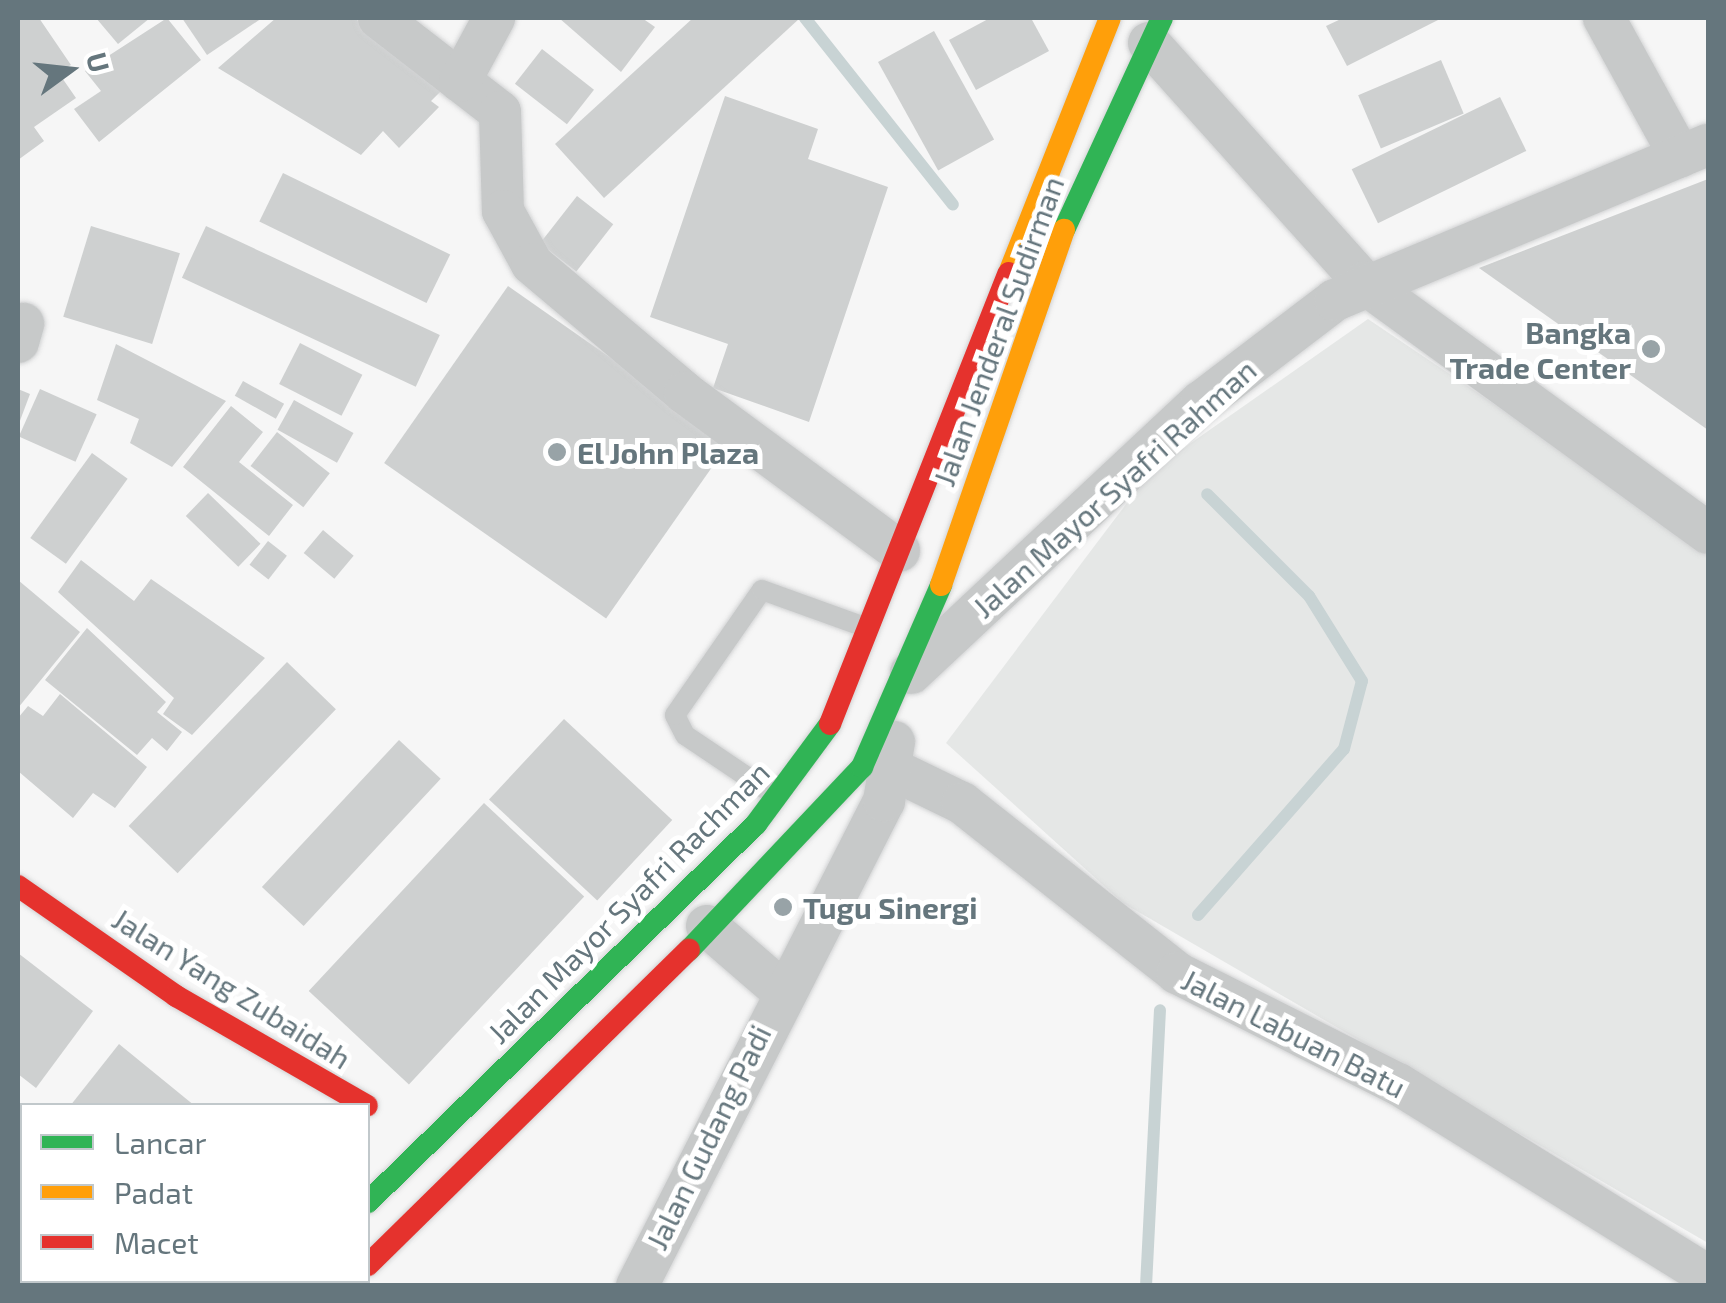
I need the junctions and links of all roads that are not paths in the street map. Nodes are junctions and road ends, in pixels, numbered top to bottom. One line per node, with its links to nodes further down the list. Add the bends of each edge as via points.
1 (379, 18): 6 (street)
2 (494, 18): 6 (street)
3 (1110, 18): 10 (main road, Jalan Jenderal Sudirman)
4 (1604, 18): 7 (street)
5 (1156, 30): 8 (street); 12 (main road, Jalan Jenderal Sudirman, via 1071,211)
6 (460, 81): 10 (street, via 504,119 503,211 532,264 685,394)
7 (1694, 151): 8 (street, Jalan Mayor Syafri Rahman)
8 (1364, 284): 9 (street); 12 (street, Jalan Mayor Syafri Rahman, via 1201,402)
9 (1708, 533)
10 (898, 552): 11 (main road, Jalan Mayor Syafri Rachman)
11 (872, 630): 15 (main road, Jalan Mayor Syafri Rachman, via 826,734); 15 (lane, via 762,590 675,715 684,735)
12 (910, 674): 13 (main road)
13 (892, 718): 14 (street); 17 (main road, via 835,802)
14 (894, 770): 18 (street, Jalan Gudang Padi); 24 (street, Jalan Labuan Batu, via 962,803 1177,973 1398,1084)
15 (780, 799): 21 (main road, Jalan Mayor Syafri Rachman)
16 (18, 886): 19 (main road, Jalan Yang Zubaidah, via 176,996)
17 (708, 926): 18 (street); 23 (main road)
18 (780, 989): 25 (street, Jalan Gudang Padi)
19 (362, 1103)
20 (370, 1108): 21 (main road, Jalan Yang Zubaidah)
21 (429, 1140): 22 (main road, Jalan Mayor Syafri Rachman)
22 (370, 1200)
23 (370, 1263)
24 (1708, 1276)
25 (637, 1286)

